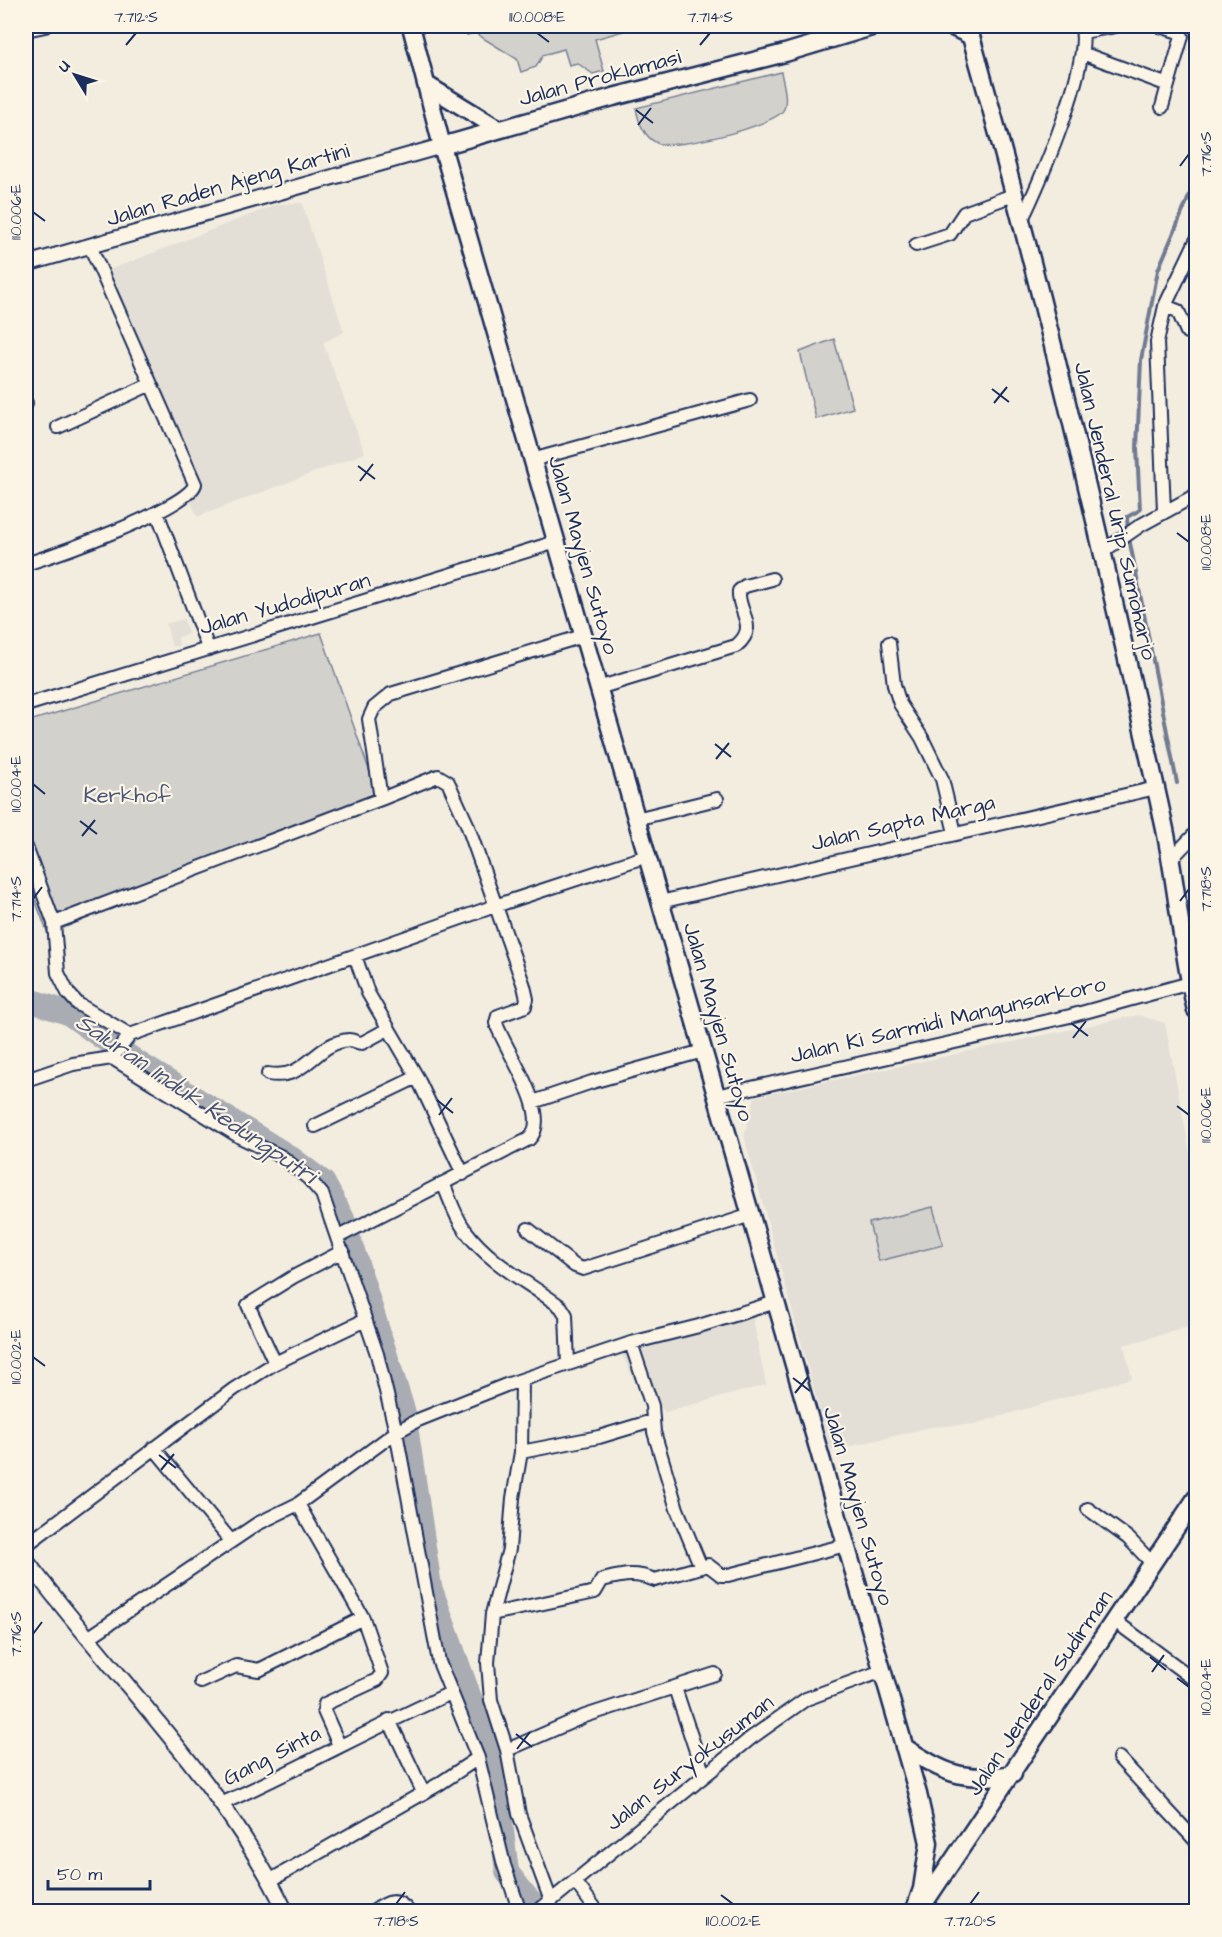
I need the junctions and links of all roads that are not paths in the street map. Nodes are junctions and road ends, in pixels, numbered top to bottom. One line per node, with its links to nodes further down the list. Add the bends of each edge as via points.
1 (45, 26): 8 (street)
2 (411, 26): 11 (main road, Jalan Mayjen Sutoyo)
3 (875, 26): 14 (main road, Jalan Proklamasi)
4 (951, 26): 9 (main road)
5 (1116, 26): 7 (street)
6 (1160, 26): 12 (street, via 1182,36)
7 (1082, 29): 10 (street)
8 (26, 30)
9 (970, 31): 16 (main road, Jalan Jenderal Urip Sumoharjo)
10 (1082, 53): 12 (street); 17 (street, via 1055,141)
11 (427, 85): 14 (main road); 15 (main road, Jalan Mayjen Sutoyo)
12 (1168, 85): 13 (street)
13 (1162, 107)
14 (499, 129): 15 (main road, Jalan Proklamasi)
15 (442, 146): 20 (street, Jalan Raden Ajeng Kartini); 27 (main road, Jalan Mayjen Sutoyo)
16 (1016, 194): 17 (main road, Jalan Jenderal Urip Sumoharjo); 19 (street, via 964,213 950,234)
17 (1022, 219): 32 (main road, Jalan Jenderal Urip Sumoharjo)
18 (1197, 241): 22 (street)
19 (916, 245)
20 (90, 246): 21 (street, Jalan Raden Ajeng Kartini); 24 (street)
21 (26, 264)
22 (1165, 306): 23 (street, via 1178,311 1186,332); 29 (street, via 1156,356)
23 (1197, 334)
24 (152, 384): 26 (street); 30 (street, via 195,484 190,493)
25 (750, 400): 27 (street)
26 (58, 427)
27 (532, 460): 31 (main road, Jalan Mayjen Sutoyo)
28 (1197, 495): 29 (street)
29 (1164, 511): 32 (street)
30 (157, 512): 33 (street, via 106,536); 37 (street)
31 (556, 542): 35 (main road, Jalan Mayjen Sutoyo); 37 (street, Jalan Yudodipuran)
32 (1109, 547): 40 (main road, Jalan Jenderal Urip Sumoharjo)
33 (26, 564)
34 (772, 579): 38 (street, via 739,591 748,620 744,636 736,646)
35 (583, 636): 38 (main road, Jalan Mayjen Sutoyo); 41 (street, via 382,699 369,719)
36 (889, 643): 44 (street, via 900,704 942,779)
37 (208, 648): 39 (street, Jalan Yudodipuran)
38 (598, 688): 43 (main road, Jalan Mayjen Sutoyo)
39 (26, 705)
40 (1156, 788): 44 (street, Jalan Sapta Marga); 48 (main road, Jalan Jenderal Urip Sumoharjo)
41 (381, 799): 50 (street, via 438,776 448,782); 51 (street)
42 (717, 799): 43 (street)
43 (636, 819): 47 (main road, Jalan Mayjen Sutoyo)
44 (955, 833): 49 (street, Jalan Sapta Marga)
45 (1197, 833): 48 (street)
46 (26, 847): 51 (street)
47 (647, 856): 49 (main road, Jalan Mayjen Sutoyo); 50 (street)
48 (1172, 858): 53 (main road, Jalan Jenderal Urip Sumoharjo)
49 (660, 902): 57 (main road, Jalan Mayjen Sutoyo)
50 (495, 906): 52 (street); 62 (street, via 527,999 525,1006 498,1016 496,1023)
51 (54, 923): 56 (street, via 58,973 68,993)
52 (355, 956): 55 (street, via 368,993); 56 (street)
53 (1190, 983): 54 (main road, Jalan Jenderal Urip Sumoharjo); 61 (street, Jalan Ki Sarmidi Mangunsarkoro, via 1070,1016)
54 (1197, 1010)
55 (388, 1029): 58 (street, via 362,1043 341,1042 308,1059 303,1068 290,1075); 59 (street)
56 (120, 1047): 60 (street); 68 (street, via 240,1137 282,1156 308,1178 322,1194)
57 (703, 1051): 61 (main road, Jalan Mayjen Sutoyo); 62 (street)
58 (268, 1074)
59 (417, 1077): 63 (street); 64 (street)
60 (26, 1080)
61 (716, 1096): 66 (main road, Jalan Mayjen Sutoyo)
62 (533, 1102): 64 (street, via 536,1123 532,1137)
63 (315, 1126)
64 (463, 1174): 65 (street)
65 (443, 1183): 68 (street); 74 (street, via 464,1229 481,1248 503,1268 561,1307 566,1315)
66 (751, 1215): 67 (street, via 583,1269); 70 (main road, Jalan Mayjen Sutoyo)
67 (528, 1229)
68 (340, 1235): 69 (street)
69 (343, 1251): 71 (street); 73 (street, via 248,1305)
70 (776, 1302): 72 (street); 85 (main road, Jalan Mayjen Sutoyo)
71 (365, 1320): 73 (street); 77 (street)
72 (631, 1343): 74 (street); 76 (street, via 652,1406)
73 (275, 1363): 78 (street)
74 (568, 1364): 75 (street)
75 (522, 1382): 77 (street); 79 (street)
76 (652, 1421): 79 (street, via 600,1437); 88 (street, via 677,1509)
77 (399, 1430): 81 (street); 98 (street, via 439,1662)
78 (154, 1448): 83 (street); 84 (street)
79 (521, 1452): 89 (street, via 509,1549)
80 (1197, 1498): 87 (main road, Jalan Jenderal Sudirman)
81 (298, 1504): 83 (street); 90 (street)
82 (1088, 1509): 87 (street, via 1128,1538)
83 (231, 1541): 92 (street)
84 (26, 1545)
85 (846, 1545): 88 (street, via 728,1575 721,1575 711,1566); 93 (main road, Jalan Mayjen Sutoyo)
86 (26, 1560): 92 (street)
87 (1154, 1564): 91 (main road, Jalan Jenderal Sudirman)
88 (701, 1567): 89 (street, via 655,1580 636,1573 602,1580 595,1592)
89 (492, 1614): 102 (street, via 488,1663 491,1700)
90 (363, 1618): 96 (street, via 259,1670 241,1665); 100 (street, via 382,1673 377,1680 325,1704 324,1711)
91 (1115, 1621): 95 (street); 105 (main road, Jalan Jenderal Sudirman)
92 (88, 1638): 108 (street)
93 (882, 1671): 101 (main road, Jalan Mayjen Sutoyo); 106 (street, Jalan Suryokusuman, via 806,1699)
94 (715, 1674): 97 (street)
95 (1197, 1681)
96 (201, 1682)
97 (675, 1688): 102 (street, via 585,1716); 106 (street)
98 (451, 1693): 99 (street, Gang Sinta); 103 (street)
99 (389, 1720): 100 (street, Gang Sinta); 107 (street)
100 (339, 1745): 108 (street, Gang Sinta, via 301,1768)
101 (904, 1747): 105 (main road, via 965,1778); 118 (main road, Jalan Mayjen Sutoyo, via 929,1844 922,1889)
102 (507, 1750): 112 (street)
103 (478, 1758): 107 (street); 116 (street, via 504,1865)
104 (1119, 1758): 109 (street)
105 (1013, 1774): 119 (main road, Jalan Jenderal Sudirman)
106 (704, 1775): 111 (street, Jalan Suryokusuman)
107 (423, 1792): 110 (street)
108 (223, 1803): 110 (street)
109 (1197, 1841)
110 (271, 1880): 113 (street)
111 (576, 1882): 112 (street, Jalan Suryokusuman); 117 (street)
112 (543, 1906)
113 (286, 1911)
114 (373, 1911): 115 (street, via 393,1901)
115 (409, 1911)
116 (520, 1911)
117 (598, 1911)
118 (914, 1911)
119 (918, 1911)

